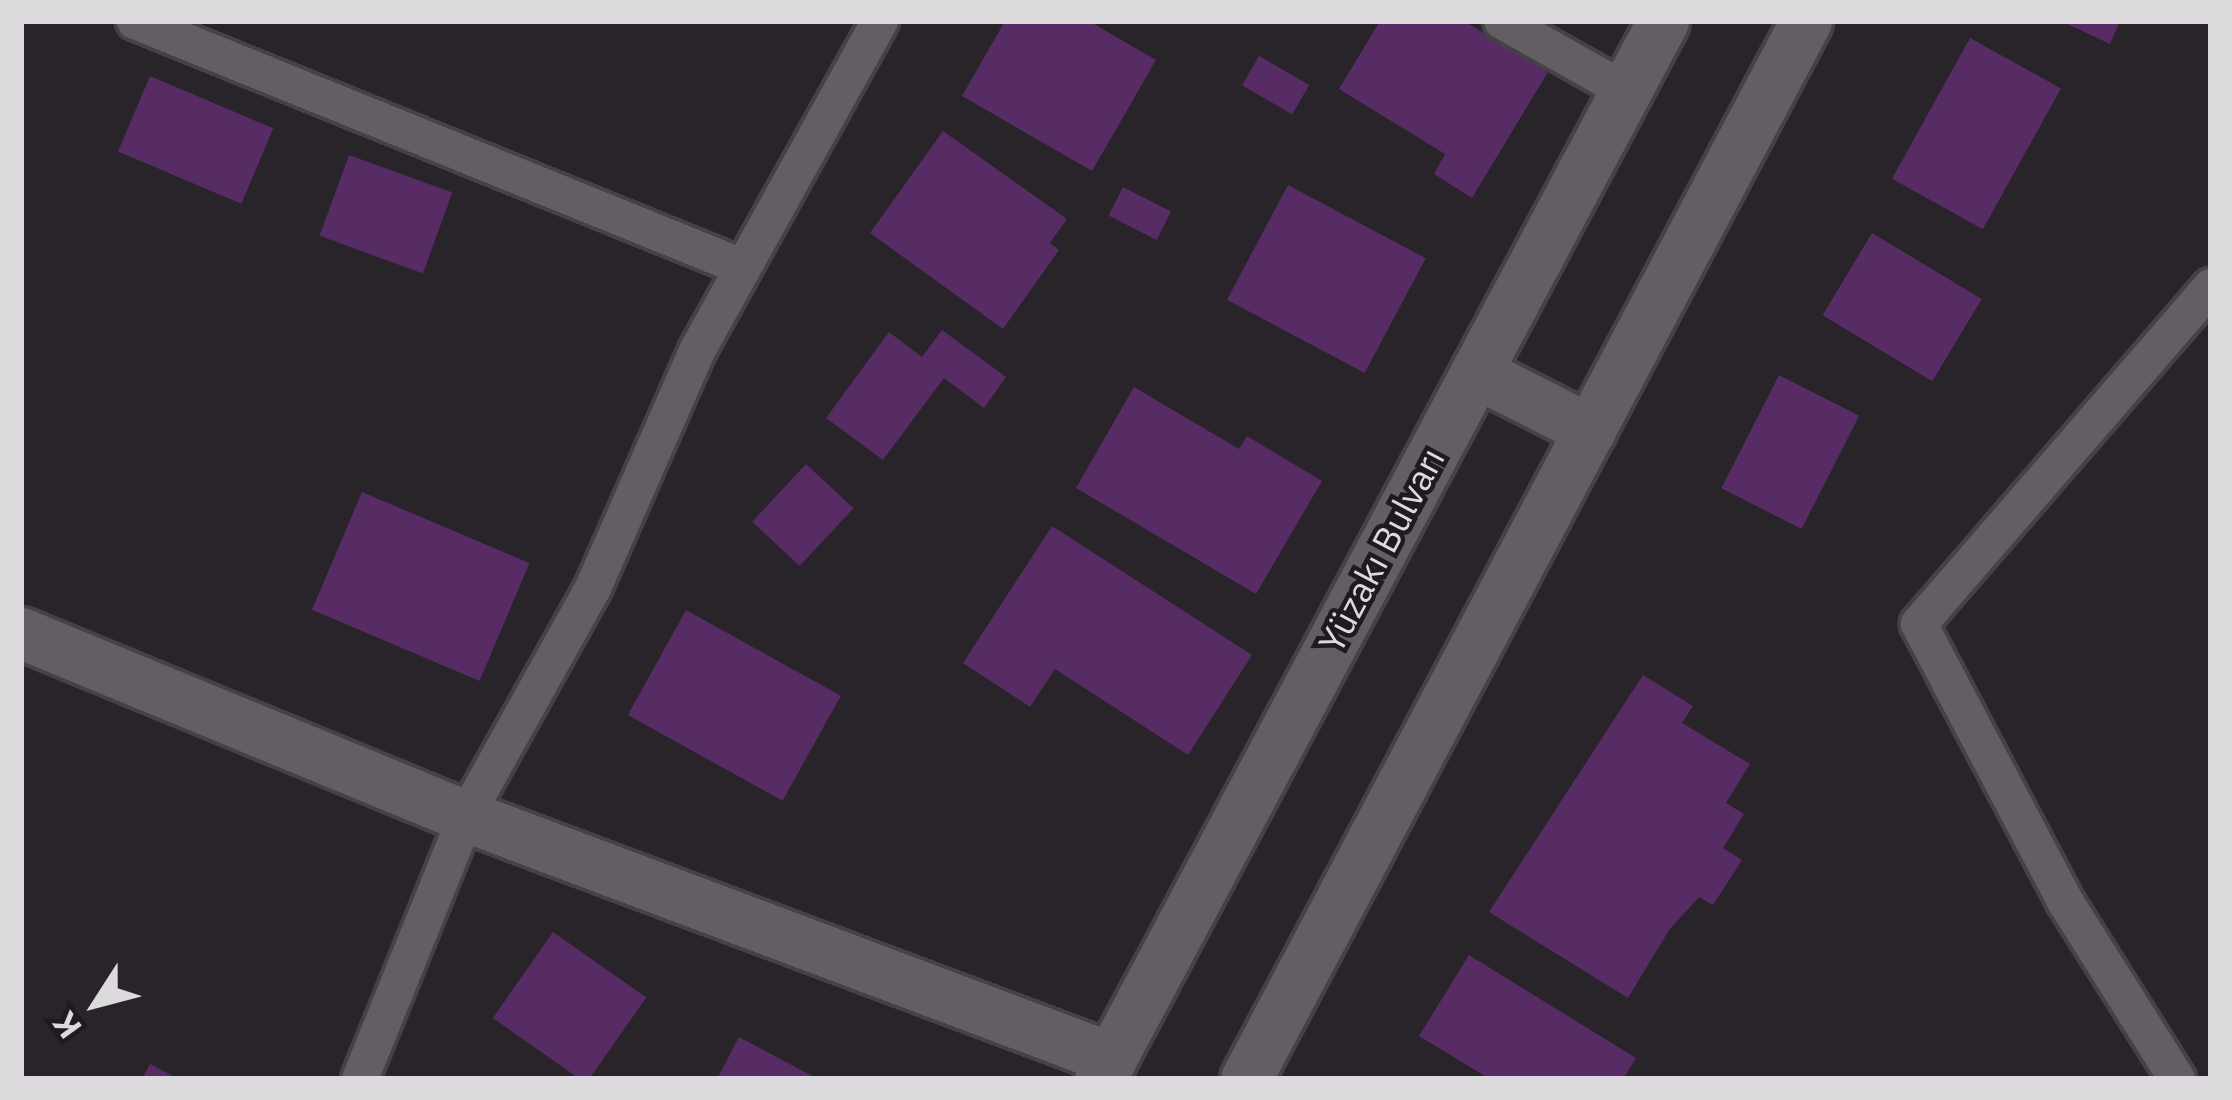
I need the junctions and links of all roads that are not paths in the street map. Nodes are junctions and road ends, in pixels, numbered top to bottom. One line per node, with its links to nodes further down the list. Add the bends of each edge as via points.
1 (135, 21): 7 (street)
2 (880, 21): 7 (street)
3 (1502, 21): 6 (street)
4 (1663, 21): 6 (main road, Yüzakı Bulvarı)
5 (1806, 21): 10 (main road)
6 (1625, 91): 9 (main road, Yüzakı Bulvarı)
7 (742, 267): 12 (street, via 593,588)
8 (2211, 287): 16 (street, via 1919,624 2065,901)
9 (1476, 372): 10 (main road); 13 (main road, Yüzakı Bulvarı)
10 (1590, 430): 15 (main road)
11 (21, 633): 12 (main road)
12 (466, 816): 13 (main road); 14 (street)
13 (1105, 1069)
14 (360, 1079)
15 (1246, 1079)
16 (2177, 1079)

